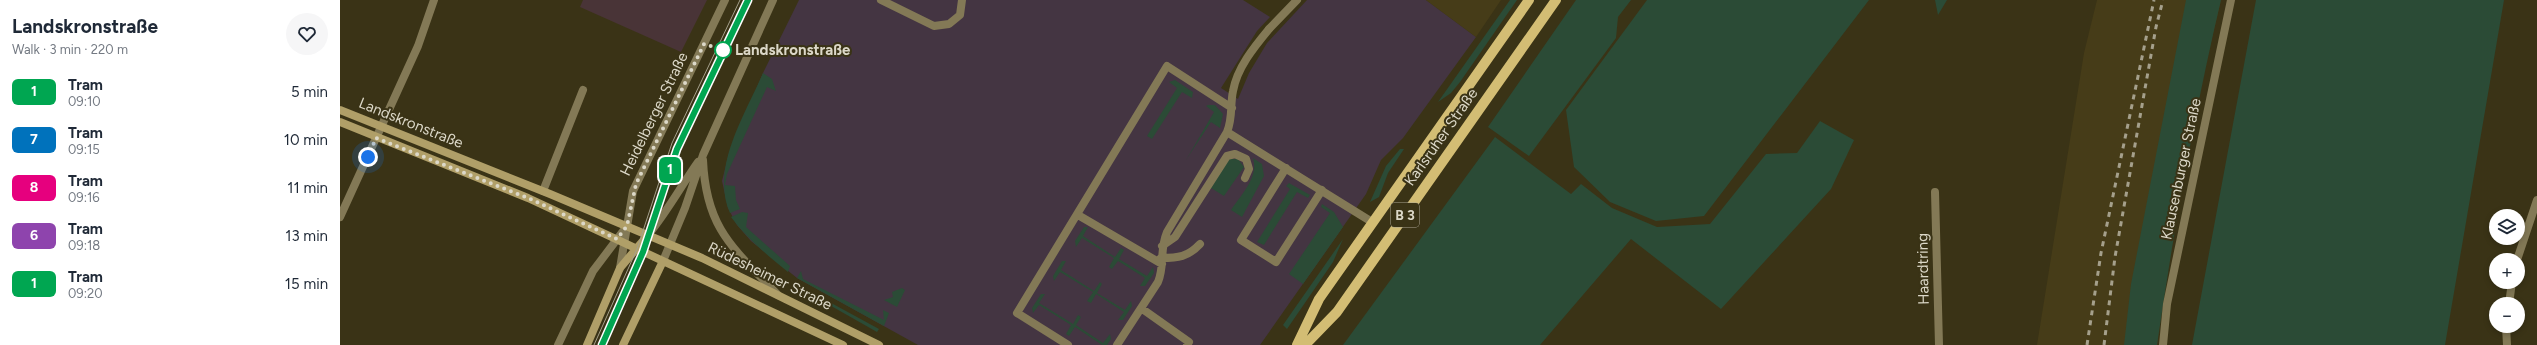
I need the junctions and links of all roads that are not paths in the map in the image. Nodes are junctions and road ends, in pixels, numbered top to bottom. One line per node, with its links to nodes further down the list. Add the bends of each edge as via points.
1 (434, 0): 14 (street, via 418,46)
2 (725, 0): 27 (street, Heidelberger Straße, via 636,184)
3 (773, 0): 17 (street, Heidelberger Straße)
4 (881, 0): 5 (street, via 934,26 949,24 960,15)
5 (962, 0)
6 (1297, 0): 11 (street, via 1269,29 1240,71 1232,92)
7 (1529, 0): 26 (main road, Karlsruher Straße / B 3)
8 (1556, 0): 50 (main road, Karlsruher Straße / B 3, via 1337,312)
9 (2231, 0): 52 (street, Klausenburger Straße, via 2167,304)
10 (583, 90): 21 (street)
11 (1232, 108): 15 (street); 24 (street, via 1167,66)
12 (340, 110): 14 (main road, Landskronstraße)
13 (340, 122): 16 (main road, Landskronstraße)
14 (382, 126): 16 (street); 21 (main road, Landskronstraße)
15 (1227, 132): 18 (street); 32 (street, via 1167,232)
16 (376, 138): 25 (street); 29 (main road, Landskronstraße, via 528,198)
17 (703, 155): 28 (street, Heidelberger Straße, via 681,185 664,216); 30 (street, Heidelberger Straße); 38 (street, via 706,192 715,221 735,250)
18 (1286, 168): 20 (street); 20 (street, via 1241,240 1276,262)
19 (1245, 178): 32 (street, via 1249,169 1246,159 1235,154 1227,156 1175,237)
20 (1322, 190): 26 (street)
21 (543, 191): 27 (main road, Landskronstraße)
22 (1935, 192): 51 (street, Haardtring)
23 (2537, 200): 34 (street)
24 (1078, 215): 36 (street); 46 (street, via 1017,313)
25 (340, 217)
26 (1372, 222): 49 (main road, Karlsruher Straße / B 3, via 1319,299)
27 (627, 226): 28 (main road, Landskronstraße); 29 (street, Heidelberger Straße)
28 (648, 235): 30 (main road, Rüdesheimer Straße); 33 (main road, Heidelberger Straße)
29 (620, 241): 33 (main road, Landskronstraße); 37 (street, Heidelberger Straße); 41 (street, via 593,271)
30 (670, 244): 35 (street, Heidelberger Straße); 38 (main road, Rüdesheimer Straße)
31 (1200, 244): 36 (street, via 1189,255)
32 (1162, 246): 36 (street)
33 (637, 249): 35 (main road, Rüdesheimer Straße); 37 (main road, Heidelberger Straße)
34 (2519, 253)
35 (662, 261): 43 (main road, Heidelberger Straße); 44 (main road, Rüdesheimer Straße)
36 (1161, 261): 39 (street, via 1158,282)
37 (620, 268): 42 (main road, Heidelberger Straße)
38 (778, 294): 45 (main road, Rüdesheimer Straße)
39 (1141, 308): 47 (street); 48 (street, via 1189,342)
40 (2506, 333): 53 (street)
41 (558, 345)
42 (587, 345)
43 (622, 345)
44 (843, 345)
45 (879, 345)
46 (1068, 345)
47 (1117, 345)
48 (1187, 345)
49 (1297, 345)
50 (1305, 345)
51 (1939, 345)
52 (2163, 345)
53 (2507, 345)

